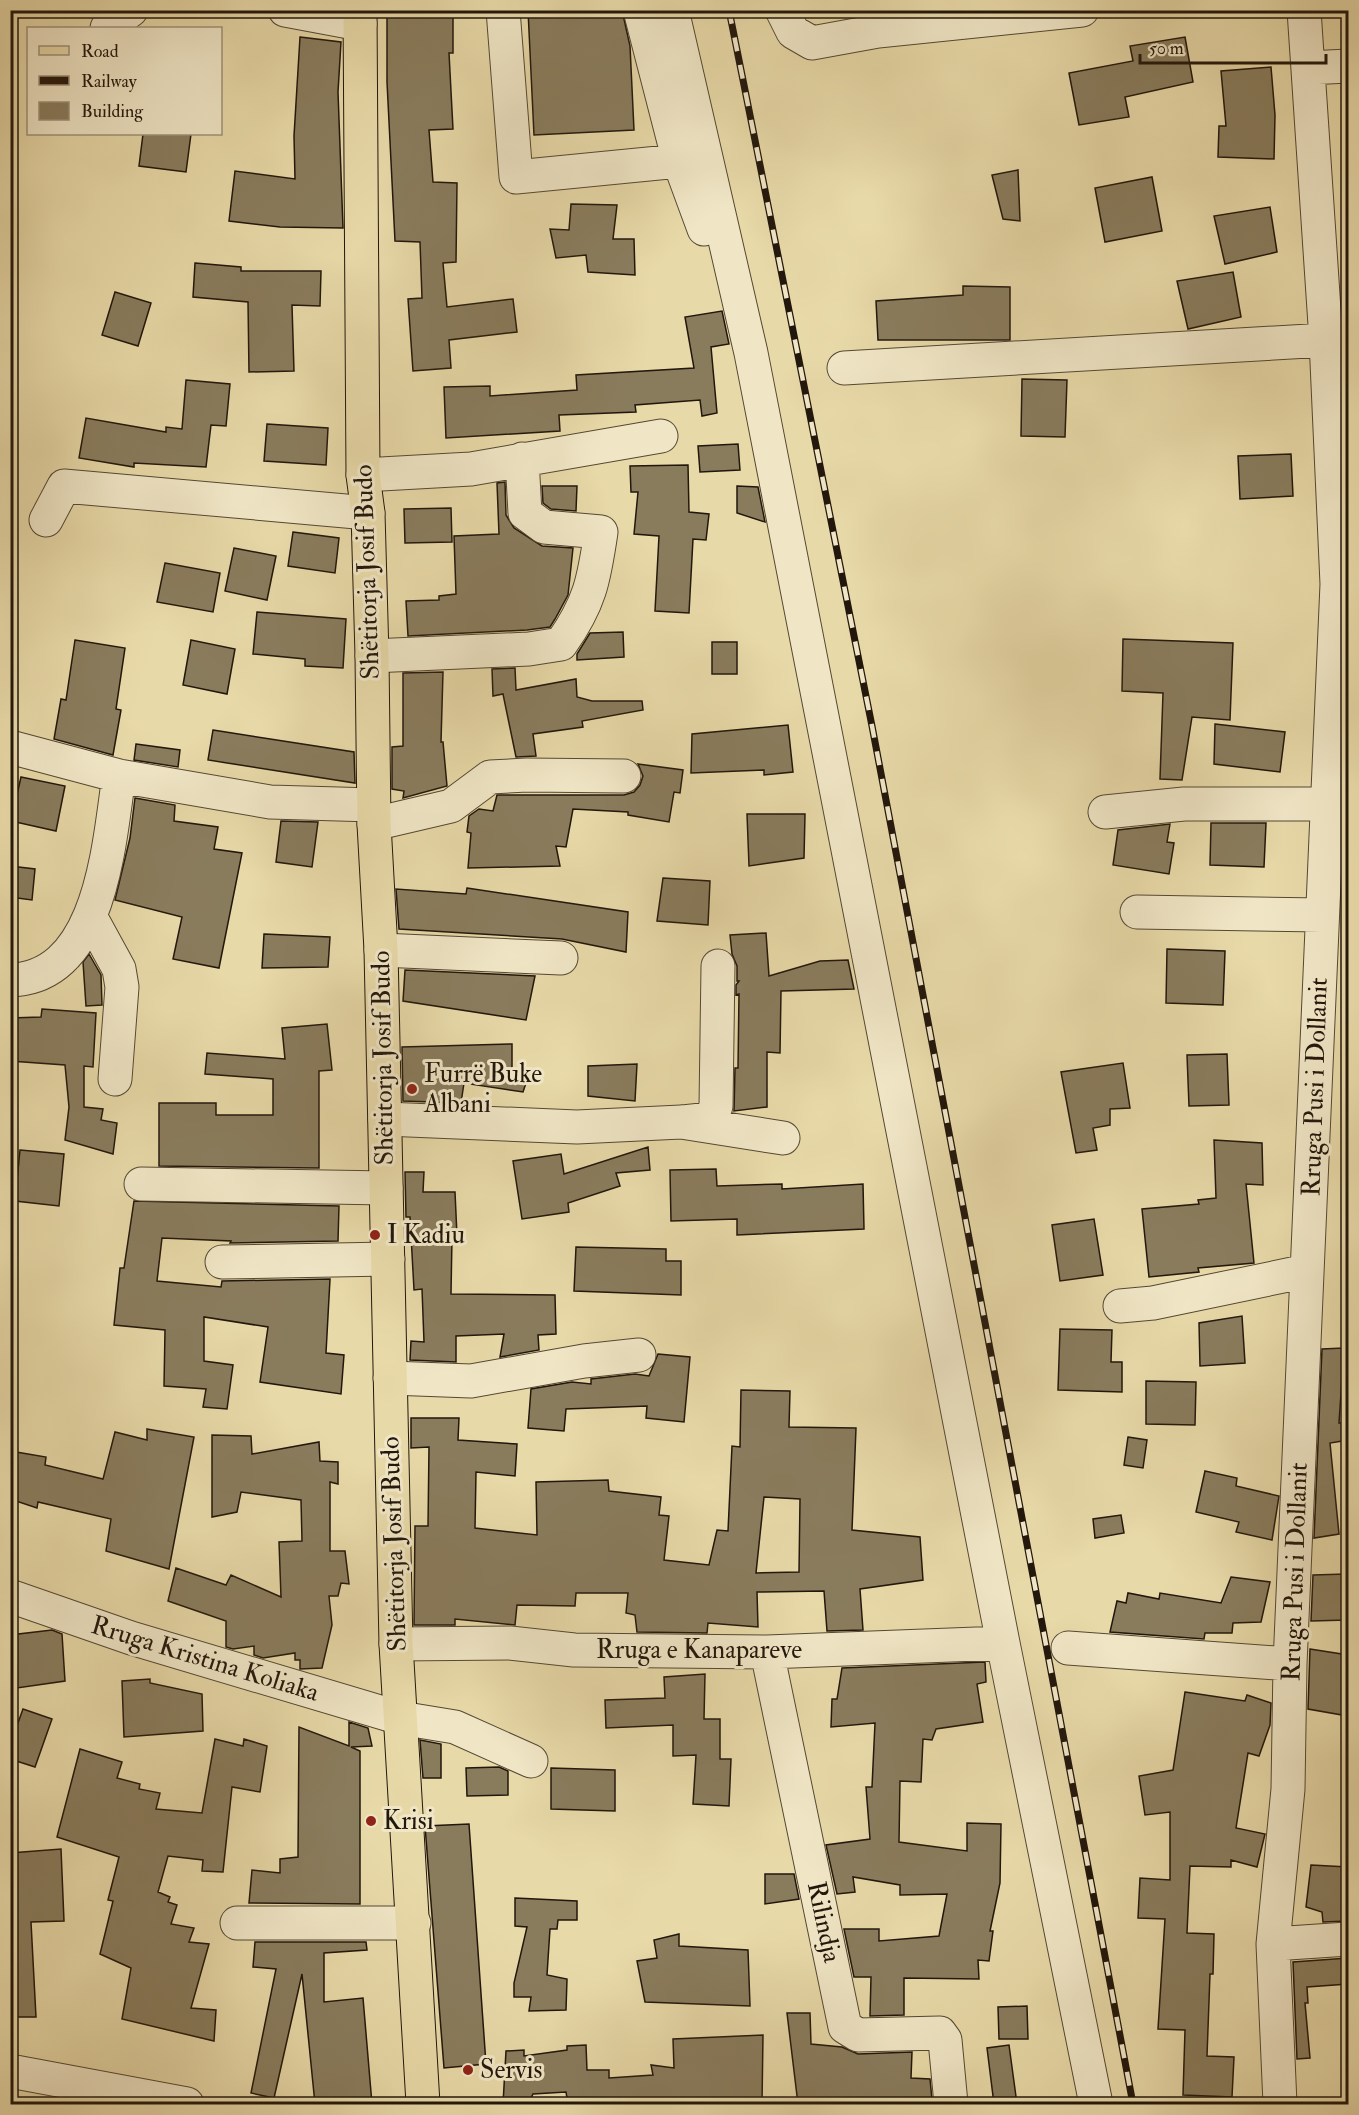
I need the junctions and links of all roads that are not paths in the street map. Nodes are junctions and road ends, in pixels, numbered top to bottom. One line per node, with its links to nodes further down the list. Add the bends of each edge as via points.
1 (131, 10): 10 (street)
2 (285, 10): 9 (street)
3 (503, 10): 13 (street, via 516,177)
4 (640, 10): 13 (street)
5 (672, 10): 50 (street, via 751,353)
6 (782, 10): 7 (street, via 793,32 812,43 878,31)
7 (1082, 10)
8 (1304, 10): 12 (street, Rruga Pusi i Dollanit)
9 (360, 17): 19 (main road, Shëtitorja Josif Budo)
10 (108, 27)
11 (1348, 66): 12 (street)
12 (1308, 69): 15 (street, Rruga Pusi i Dollanit)
13 (679, 161): 14 (street)
14 (711, 248)
15 (1326, 340): 16 (street); 22 (street, Rruga Pusi i Dollanit)
16 (844, 368)
17 (661, 436): 18 (street)
18 (522, 459): 19 (street, via 471,469); 23 (street, via 525,513 544,527 601,532 594,583 580,616 561,644)
19 (363, 475): 20 (main road, Shëtitorja Josif Budo)
20 (368, 513): 21 (street, via 64,486); 23 (main road, Shëtitorja Josif Budo)
21 (46, 520)
22 (1343, 584): 27 (street, Rruga Pusi i Dollanit)
23 (372, 656): 29 (main road, Shëtitorja Josif Budo)
24 (10, 747): 25 (street)
25 (119, 776): 29 (street); 32 (street, via 100,893)
26 (624, 776): 29 (street, via 490,777 451,806)
27 (1327, 804): 28 (street, via 1184,804); 31 (street, Rruga Pusi i Dollanit)
28 (1106, 812)
29 (373, 815): 33 (main road, Shëtitorja Josif Budo)
30 (1137, 912): 31 (street)
31 (1322, 915): 45 (street, Rruga Pusi i Dollanit)
32 (90, 916): 36 (street, via 65,954 44,972); 37 (street, via 119,969 122,987)
33 (381, 950): 34 (street); 38 (main road, Shëtitorja Josif Budo)
34 (561, 958)
35 (718, 966): 39 (street, via 716,1106 711,1119)
36 (10, 980)
37 (115, 1079)
38 (385, 1119): 39 (street, via 577,1127); 42 (main road, Shëtitorja Josif Budo)
39 (681, 1122): 40 (street)
40 (783, 1138)
41 (141, 1184): 42 (street)
42 (386, 1188): 43 (main road, Shëtitorja Josif Budo)
43 (388, 1259): 44 (street); 48 (main road, Shëtitorja Josif Budo)
44 (222, 1262)
45 (1307, 1271): 46 (street, via 1153,1303); 54 (street, Rruga Pusi i Dollanit)
46 (1120, 1306)
47 (639, 1355): 48 (street, via 471,1381)
48 (390, 1378): 51 (main road, Shëtitorja Josif Budo)
49 (10, 1596): 55 (street, Rruga Kristina Koliaka, via 131,1638)
50 (1003, 1642): 53 (street, Rruga e Kanapareve); 65 (street)
51 (396, 1644): 53 (street, Rruga e Kanapareve, via 510,1643 574,1650); 55 (main road, Shëtitorja Josif Budo)
52 (1068, 1648): 54 (street)
53 (767, 1652): 64 (street, Rilindja, via 845,2027 858,2035 940,2033 945,2040)
54 (1290, 1664): 60 (street, Rruga Pusi i Dollanit, via 1288,1789)
55 (400, 1718): 56 (street, Rruga Kristina Koliaka, via 455,1727); 58 (main road, Shëtitorja Josif Budo)
56 (531, 1761)
57 (237, 1923): 58 (street)
58 (414, 1923): 63 (main road, Shëtitorja Josif Budo)
59 (1348, 1939): 60 (street)
60 (1273, 1944): 66 (street, Rruga Pusi i Dollanit)
61 (10, 2071): 62 (street)
62 (187, 2104)
63 (423, 2104)
64 (951, 2104)
65 (1096, 2104)
66 (1280, 2104)

